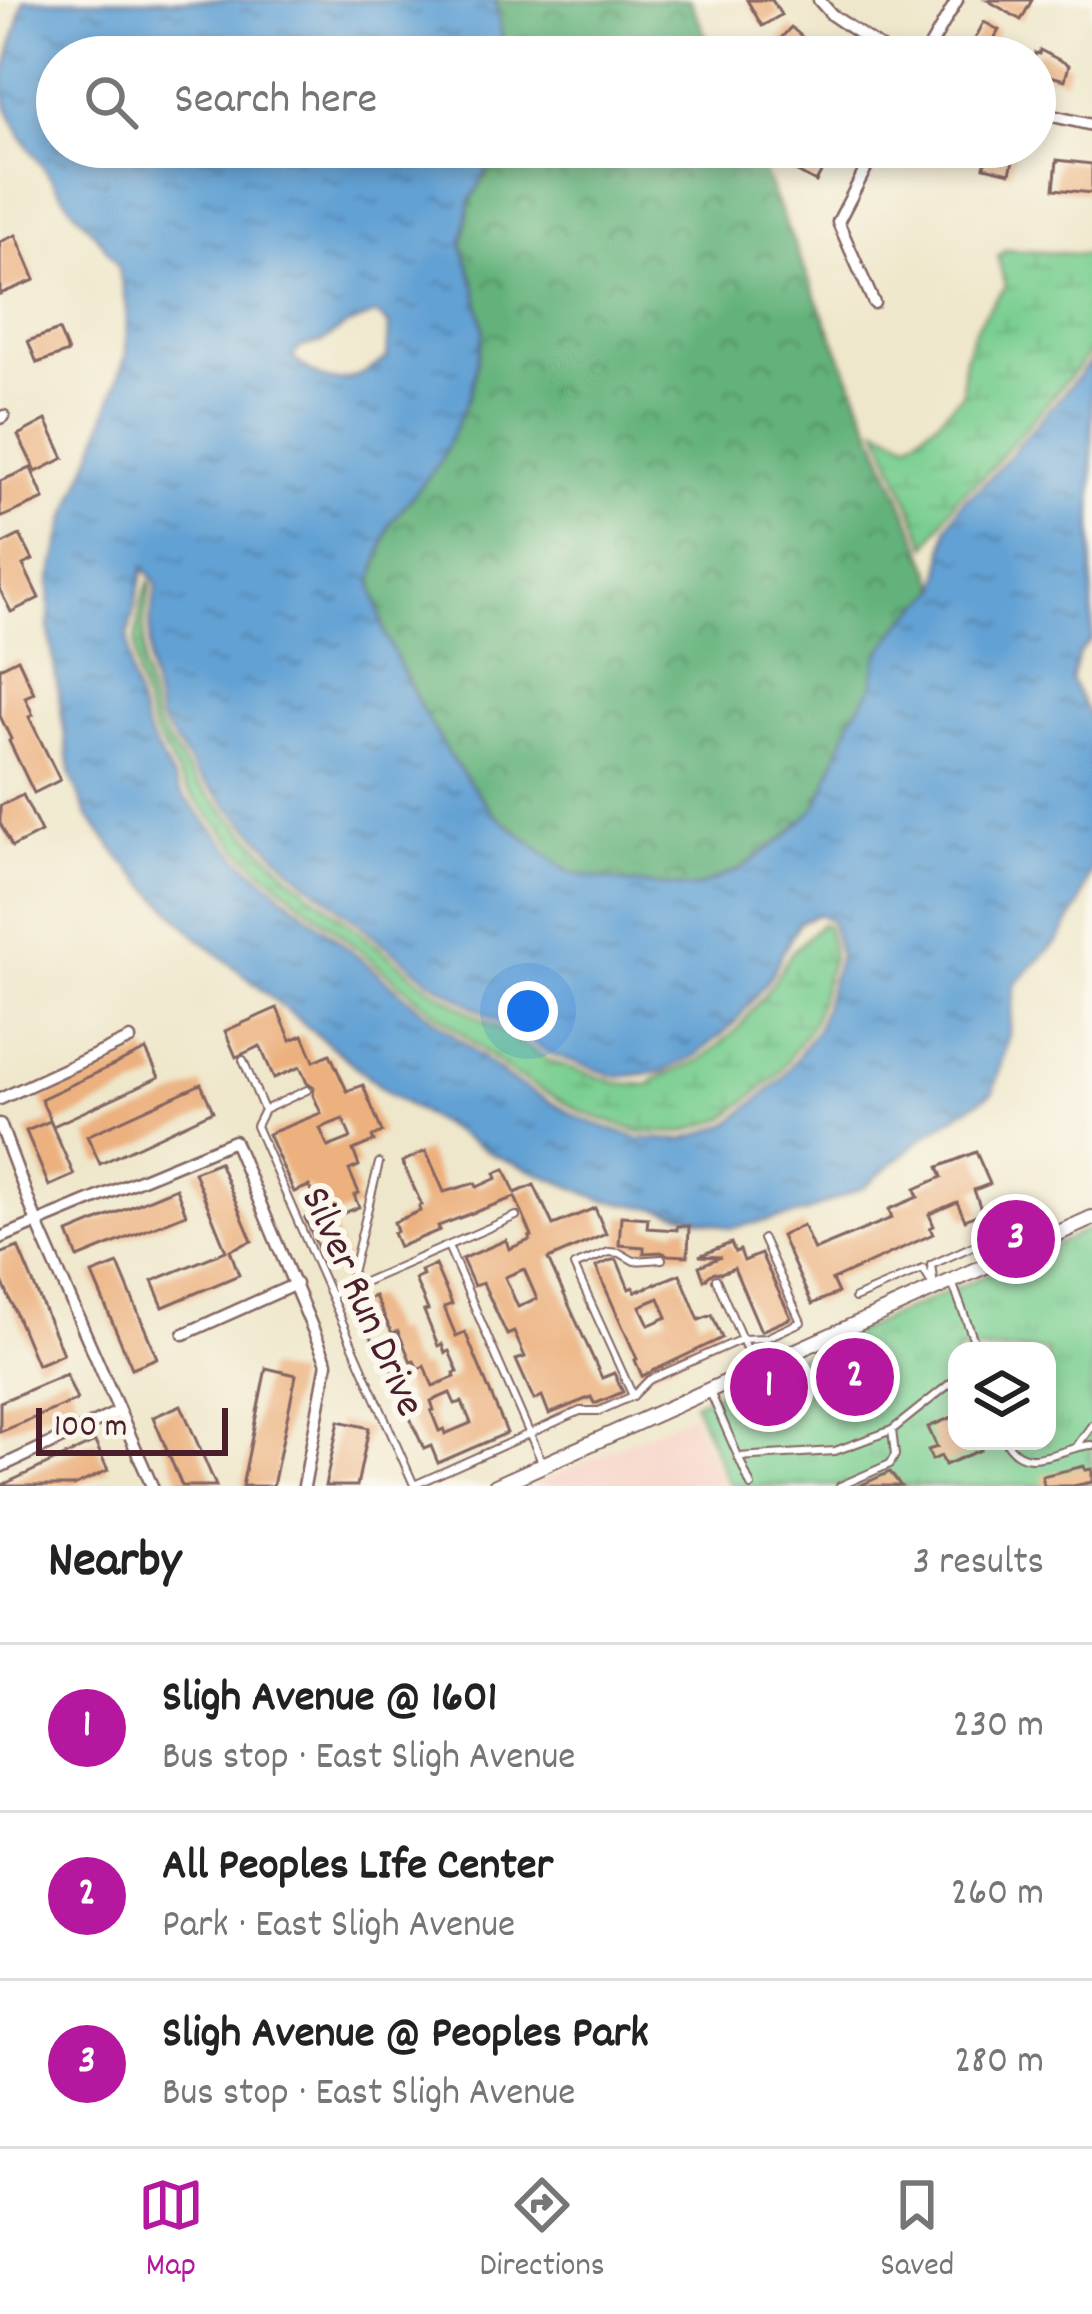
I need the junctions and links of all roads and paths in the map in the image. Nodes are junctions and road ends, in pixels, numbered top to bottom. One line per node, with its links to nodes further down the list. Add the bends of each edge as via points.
1 (819, 0): 3 (street)
2 (956, 0): 4 (street)
3 (863, 36)
4 (936, 36)
5 (1056, 117): 6 (street)
6 (1092, 125)
7 (866, 168): 8 (street, via 838,221)
8 (874, 302)
9 (130, 1039): 12 (street)
10 (243, 1060): 13 (lane, Silver Run Drive)
11 (308, 1090): 13 (lane)
12 (0, 1099)
13 (264, 1110): 29 (lane, Silver Run Drive, via 256,1126)
14 (0, 1124): 18 (street)
15 (379, 1162): 27 (lane)
16 (516, 1216): 22 (lane)
17 (1092, 1218): 25 (street)
18 (37, 1222): 20 (street); 26 (street, via 234,1141); 38 (street)
19 (997, 1235): 28 (lane, via 931,1265)
20 (0, 1238)
21 (763, 1239): 32 (lane, via 801,1322)
22 (448, 1246): 27 (lane); 41 (lane)
23 (662, 1259): 37 (lane, via 634,1262 609,1252 574,1266)
24 (716, 1280): 32 (lane)
25 (952, 1282): 28 (street); 33 (lane)
26 (296, 1284): 31 (street); 49 (street, via 327,1364)
27 (348, 1289): 29 (lane)
28 (935, 1289): 30 (lane, via 923,1269); 34 (street)
29 (332, 1295): 41 (lane, Silver Run Drive, via 414,1485)
30 (855, 1298)
31 (184, 1334)
32 (742, 1339): 34 (lane); 37 (lane, via 649,1380)
33 (974, 1342)
34 (756, 1370): 36 (street)
35 (948, 1385): 40 (lane)
36 (709, 1390): 45 (lane); 46 (street)
37 (633, 1396): 41 (lane)
38 (118, 1412): 47 (street); 48 (street)
39 (1092, 1425): 43 (lane)
40 (892, 1430): 45 (lane, via 835,1451); 52 (lane, via 890,1464)
41 (530, 1434): 46 (lane)
42 (1092, 1445): 43 (lane)
43 (1077, 1446): 44 (lane, via 1026,1460)
44 (1011, 1450)
45 (738, 1456): 51 (lane)
46 (543, 1465): 50 (street)
47 (0, 1466)
48 (152, 1486)
49 (304, 1486)
50 (496, 1486)
51 (751, 1486)
52 (840, 1486)

